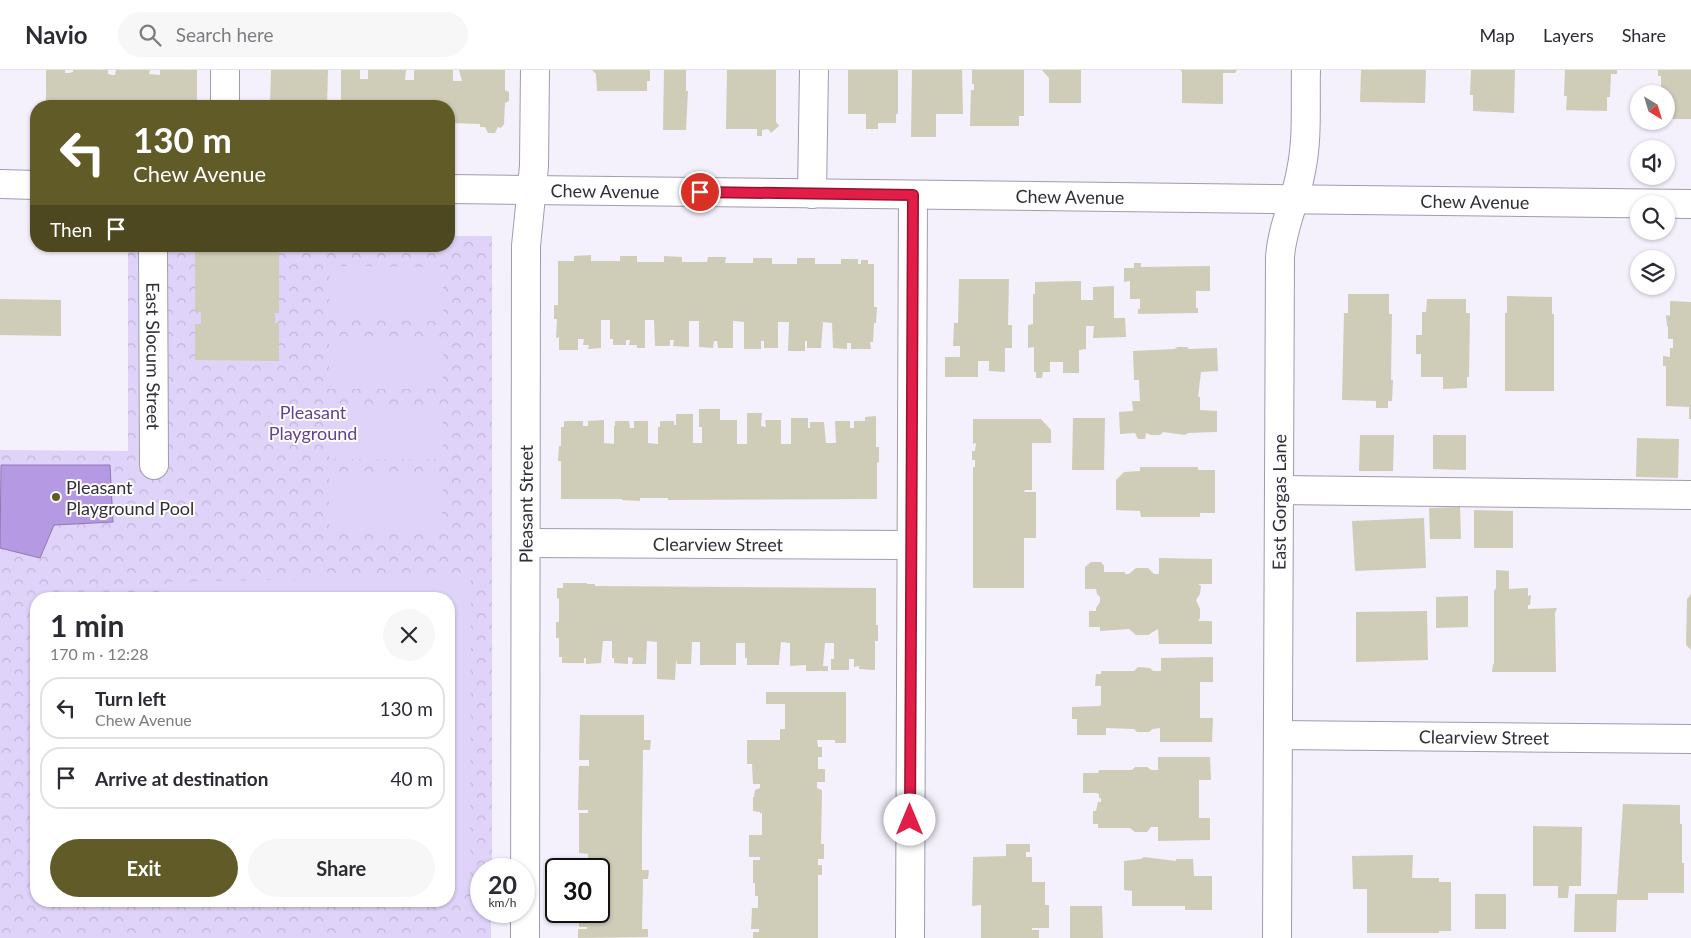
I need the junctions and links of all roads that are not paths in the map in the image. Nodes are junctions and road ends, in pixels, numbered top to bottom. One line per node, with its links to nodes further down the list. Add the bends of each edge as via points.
1 (226, 70): 5 (street)
2 (535, 70): 9 (street, Pleasant Street)
3 (814, 70): 10 (street)
4 (1306, 70): 12 (street, East Gorgas Lane, via 1305,148)
5 (225, 100)
6 (0, 184): 7 (street)
7 (30, 185)
8 (455, 190): 9 (street, Chew Avenue)
9 (531, 190): 10 (street, Chew Avenue); 18 (street, Pleasant Street, via 526,246)
10 (812, 194): 11 (street, Chew Avenue)
11 (913, 195): 12 (street, Chew Avenue); 19 (street)
12 (1293, 199): 13 (street, Chew Avenue); 16 (street, East Gorgas Lane, via 1283,229 1280,257)
13 (1691, 204)
14 (154, 252): 15 (street, East Slocum Street)
15 (154, 465)
16 (1279, 490): 17 (street); 20 (street, East Gorgas Lane)
17 (1691, 495)
18 (527, 543): 19 (street, Clearview Street); 22 (street, Pleasant Street)
19 (910, 545): 23 (street)
20 (1278, 735): 21 (street, Clearview Street); 24 (street, East Gorgas Lane)
21 (1691, 739)
22 (525, 938)
23 (910, 938)
24 (1277, 938)

